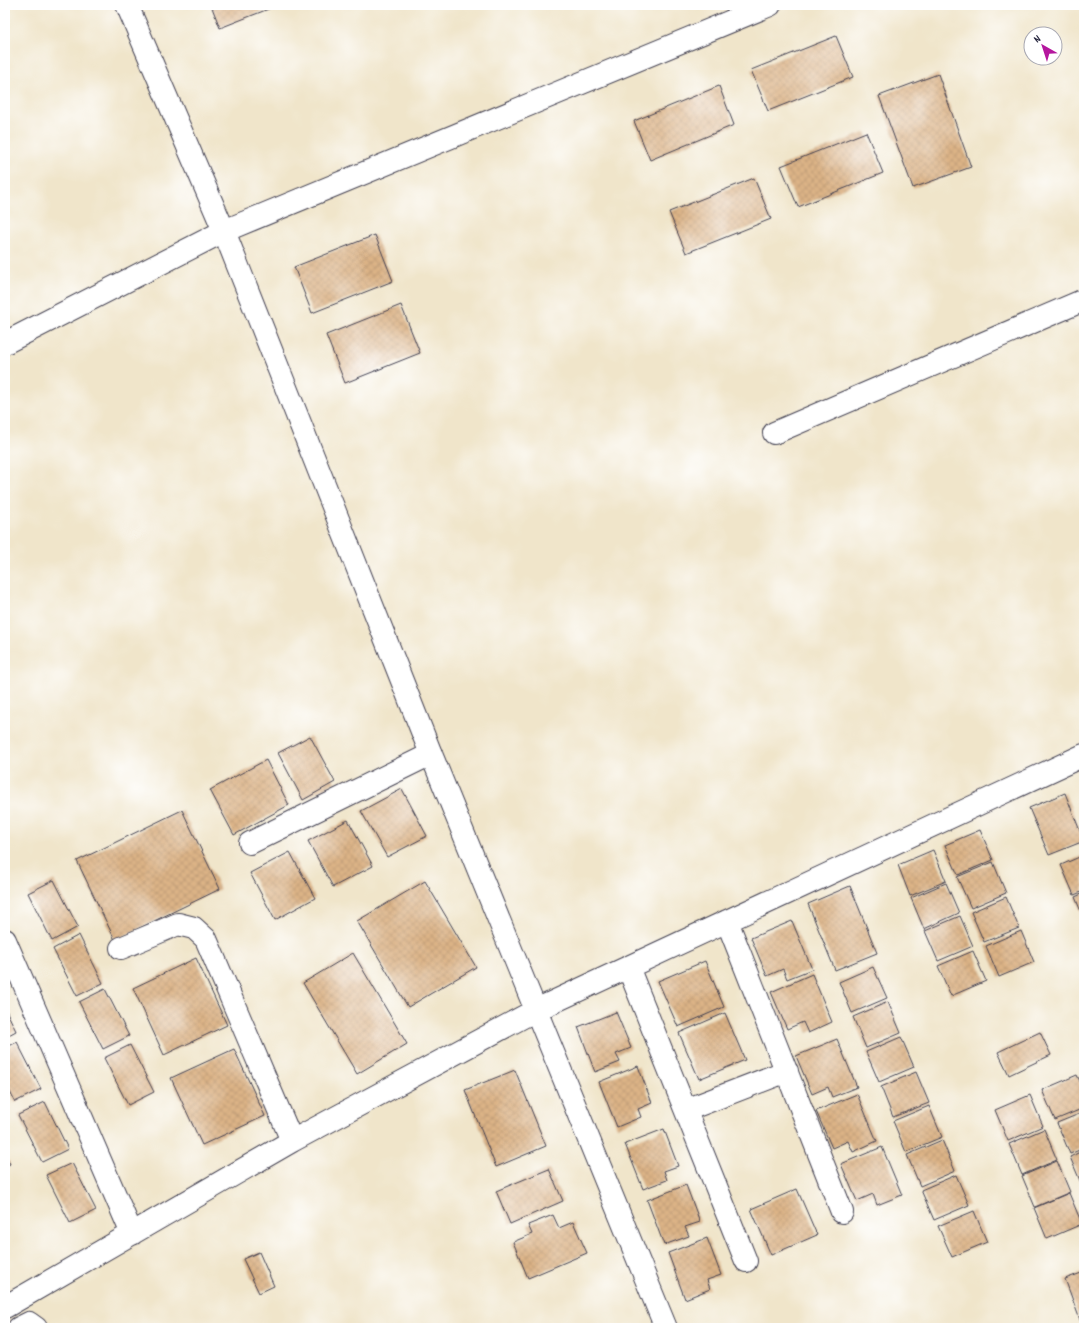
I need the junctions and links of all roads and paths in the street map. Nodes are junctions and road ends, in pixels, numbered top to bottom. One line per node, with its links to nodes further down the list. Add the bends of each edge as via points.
1 (127, 5): 3 (street)
2 (770, 5): 3 (street)
3 (224, 231): 5 (street); 7 (street)
4 (1084, 300): 6 (street)
5 (5, 343)
6 (774, 432)
7 (431, 754): 9 (street); 14 (street)
8 (1084, 755): 10 (street)
9 (250, 843)
10 (727, 921): 13 (street); 15 (street)
11 (5, 940): 19 (street)
12 (121, 948): 17 (street, via 178,924 194,928 206,939)
13 (628, 967): 14 (street); 16 (street)
14 (536, 1010): 17 (street); 24 (street)
15 (786, 1071): 16 (street); 18 (street)
16 (686, 1110): 20 (street)
17 (292, 1141): 19 (street)
18 (842, 1212)
19 (132, 1234): 21 (street)
20 (746, 1261)
21 (5, 1307)
22 (19, 1328): 23 (street, via 29,1323)
23 (36, 1328)
24 (666, 1328)

